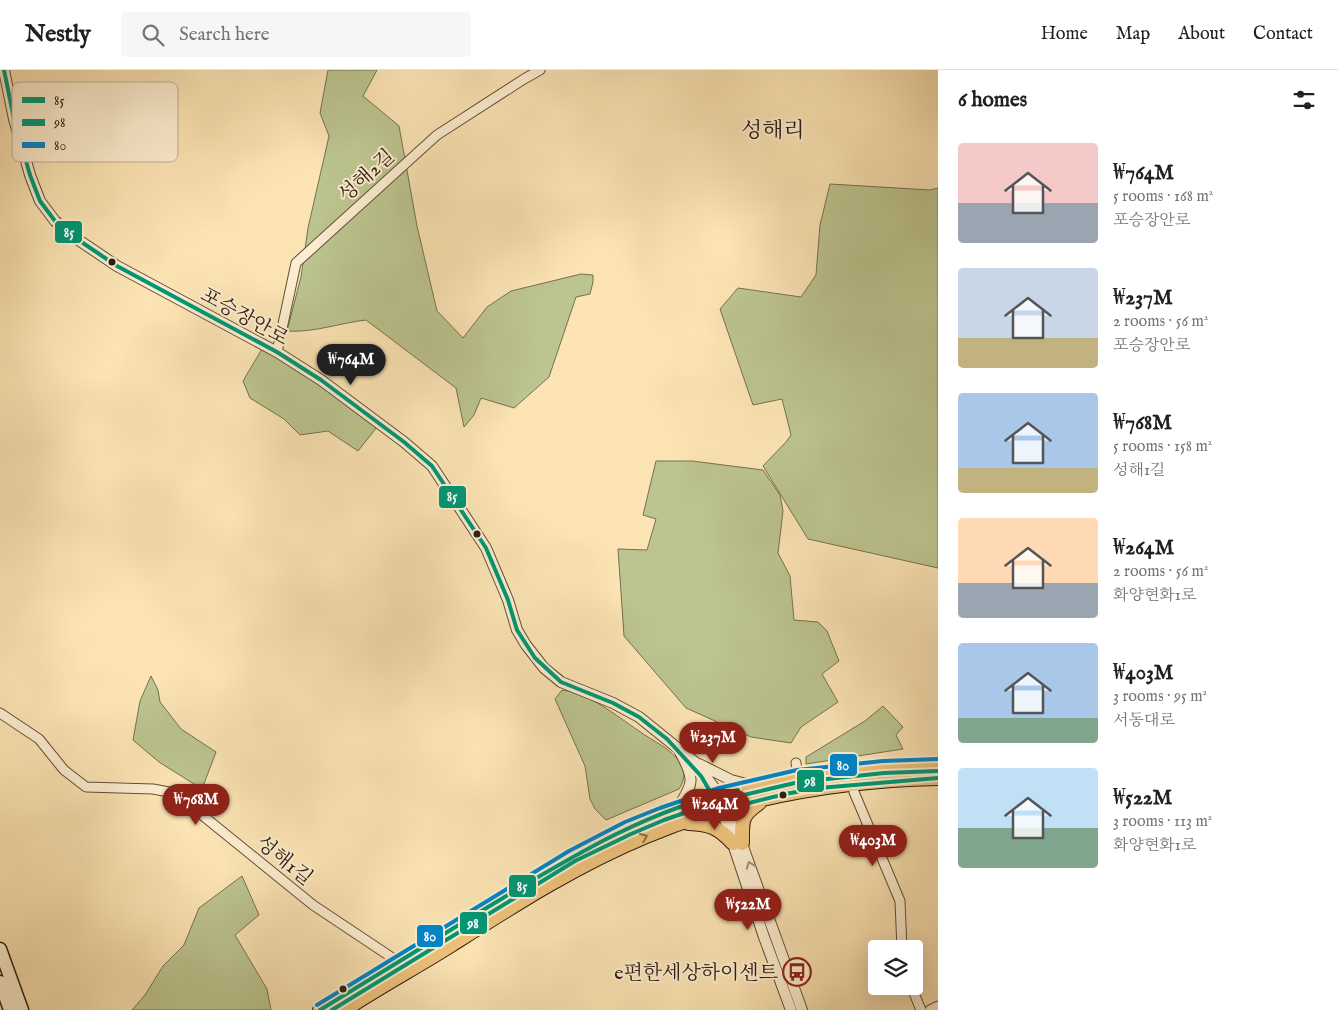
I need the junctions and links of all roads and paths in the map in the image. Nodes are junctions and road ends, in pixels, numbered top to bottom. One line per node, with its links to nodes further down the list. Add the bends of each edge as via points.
1 (4, 70): 3 (street, 포승장안로)
2 (540, 70): 5 (street, 성해2길, via 437,135 296,264)
3 (12, 109)
4 (26, 162): 5 (street, 포승장안로, via 40,201 55,221 78,239 117,266)
5 (277, 352): 7 (street, 포승장안로, via 336,391 432,466 486,548 517,630 544,668 561,682 639,717)
6 (2, 716): 21 (street, 성해1길, via 39,739 64,770 86,787 153,789 169,792 186,802 314,905)
7 (683, 752): 8 (street); 13 (street); 15 (street, via 691,782)
8 (696, 763): 12 (street, via 731,780); 13 (street)
9 (938, 765): 12 (main road, via 797,770)
10 (938, 778): 11 (main road)
11 (853, 784): 14 (main road); 19 (street, via 900,901)
12 (759, 785): 13 (main road)
13 (716, 796): 15 (main road); 16 (street)
14 (763, 800): 16 (main road); 18 (main road, via 745,814)
15 (677, 809): 21 (main road, via 628,828 572,856)
16 (725, 809): 17 (main road); 18 (street)
17 (683, 822): 18 (main road, via 712,826); 28 (main road, one-way to 17, via 557,879 609,852)
18 (737, 843): 29 (street, via 764,937); 30 (street, one-way to 18)
19 (902, 940)
20 (0, 949): 26 (main road)
21 (396, 963): 27 (main road)
22 (0, 982): 25 (main road)
23 (914, 995): 31 (street)
24 (938, 1006): 32 (street)
25 (10, 1010)
26 (22, 1010)
27 (320, 1010)
28 (344, 1010)
29 (791, 1010)
30 (802, 1010)
31 (920, 1010)
32 (930, 1010)

